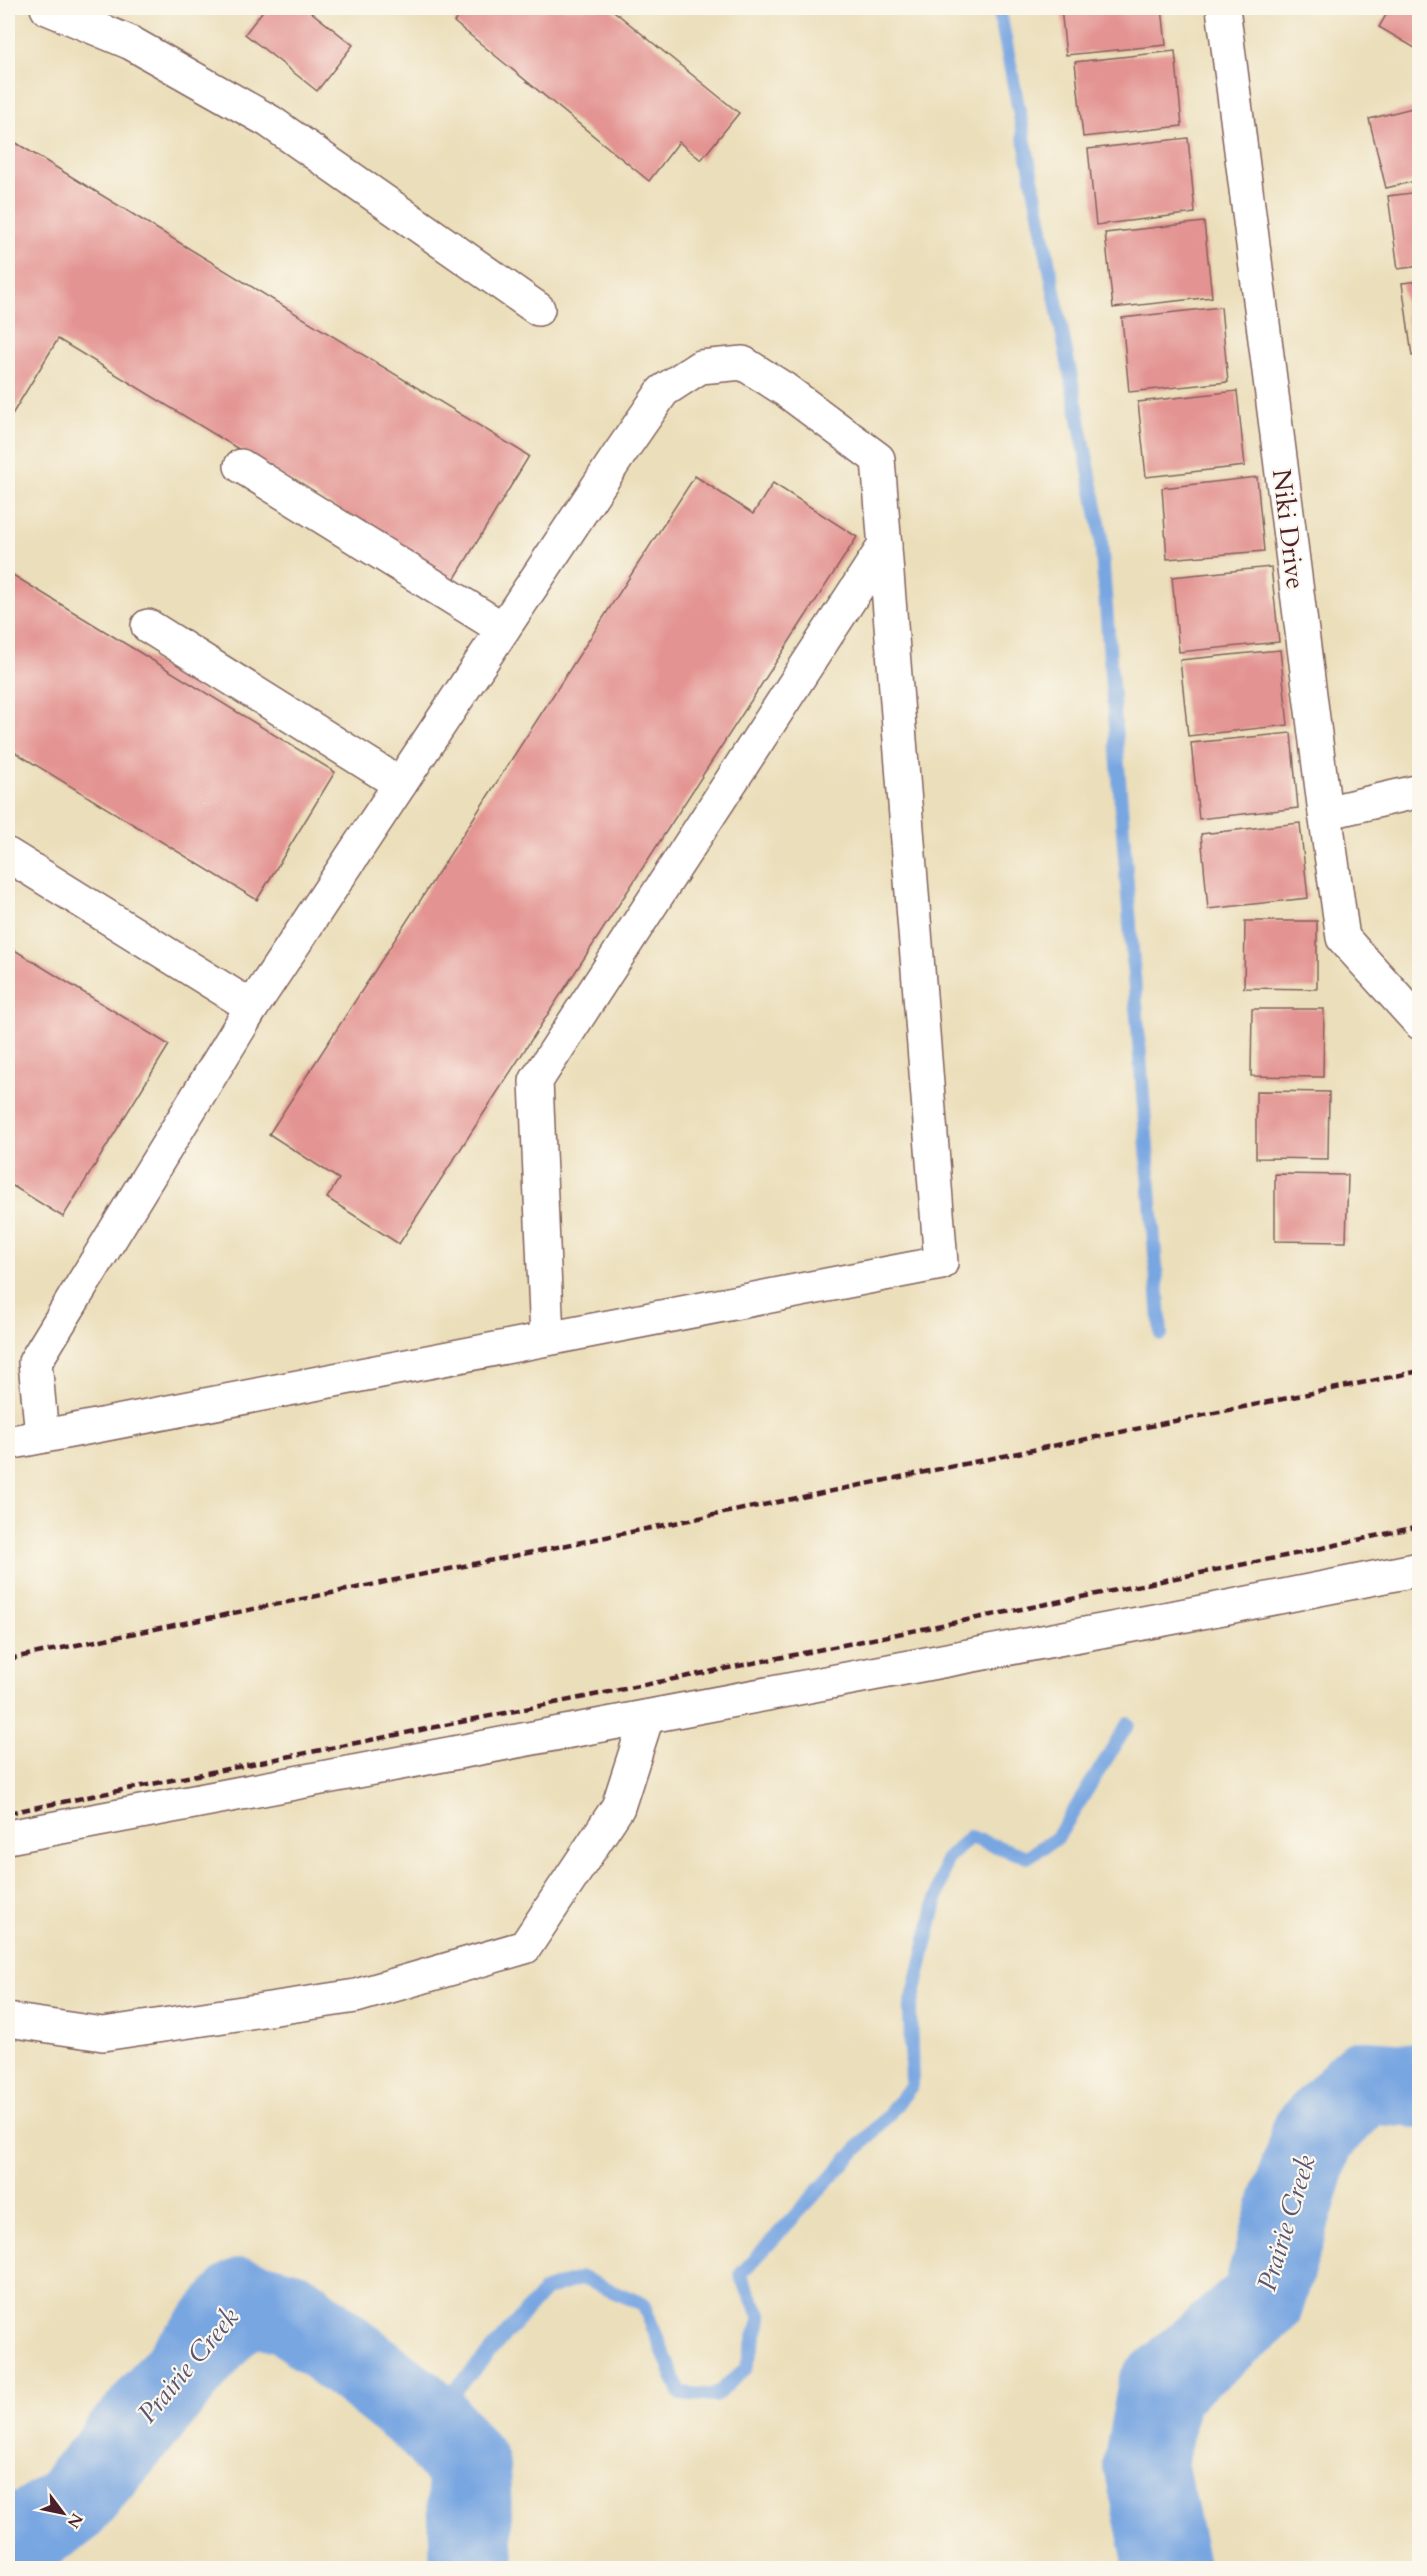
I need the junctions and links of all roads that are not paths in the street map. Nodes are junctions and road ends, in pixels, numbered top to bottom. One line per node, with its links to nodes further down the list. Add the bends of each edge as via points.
1 (47, 8): 3 (street, via 131,43 269,121)
2 (1223, 8): 10 (street, Niki Drive)
3 (538, 309)
4 (241, 466): 7 (street)
5 (885, 545): 7 (street, via 879,459 784,388 743,363 700,367 663,391); 14 (street, via 536,1082); 14 (street, via 941,1263)
6 (148, 626): 8 (street)
7 (502, 629): 8 (street)
8 (400, 784): 12 (street)
9 (1419, 791): 10 (street)
10 (1325, 813): 13 (street, Niki Drive, via 1343,938)
11 (8, 855): 12 (street)
12 (252, 1007): 15 (street, via 35,1362)
13 (1419, 1023)
14 (547, 1338): 15 (street)
15 (42, 1436): 16 (street)
16 (8, 1443)
17 (1419, 1569): 18 (street)
18 (647, 1717): 19 (street); 20 (street, via 618,1807 525,1947 356,1996 103,2034)
19 (8, 1837)
20 (8, 2020)

